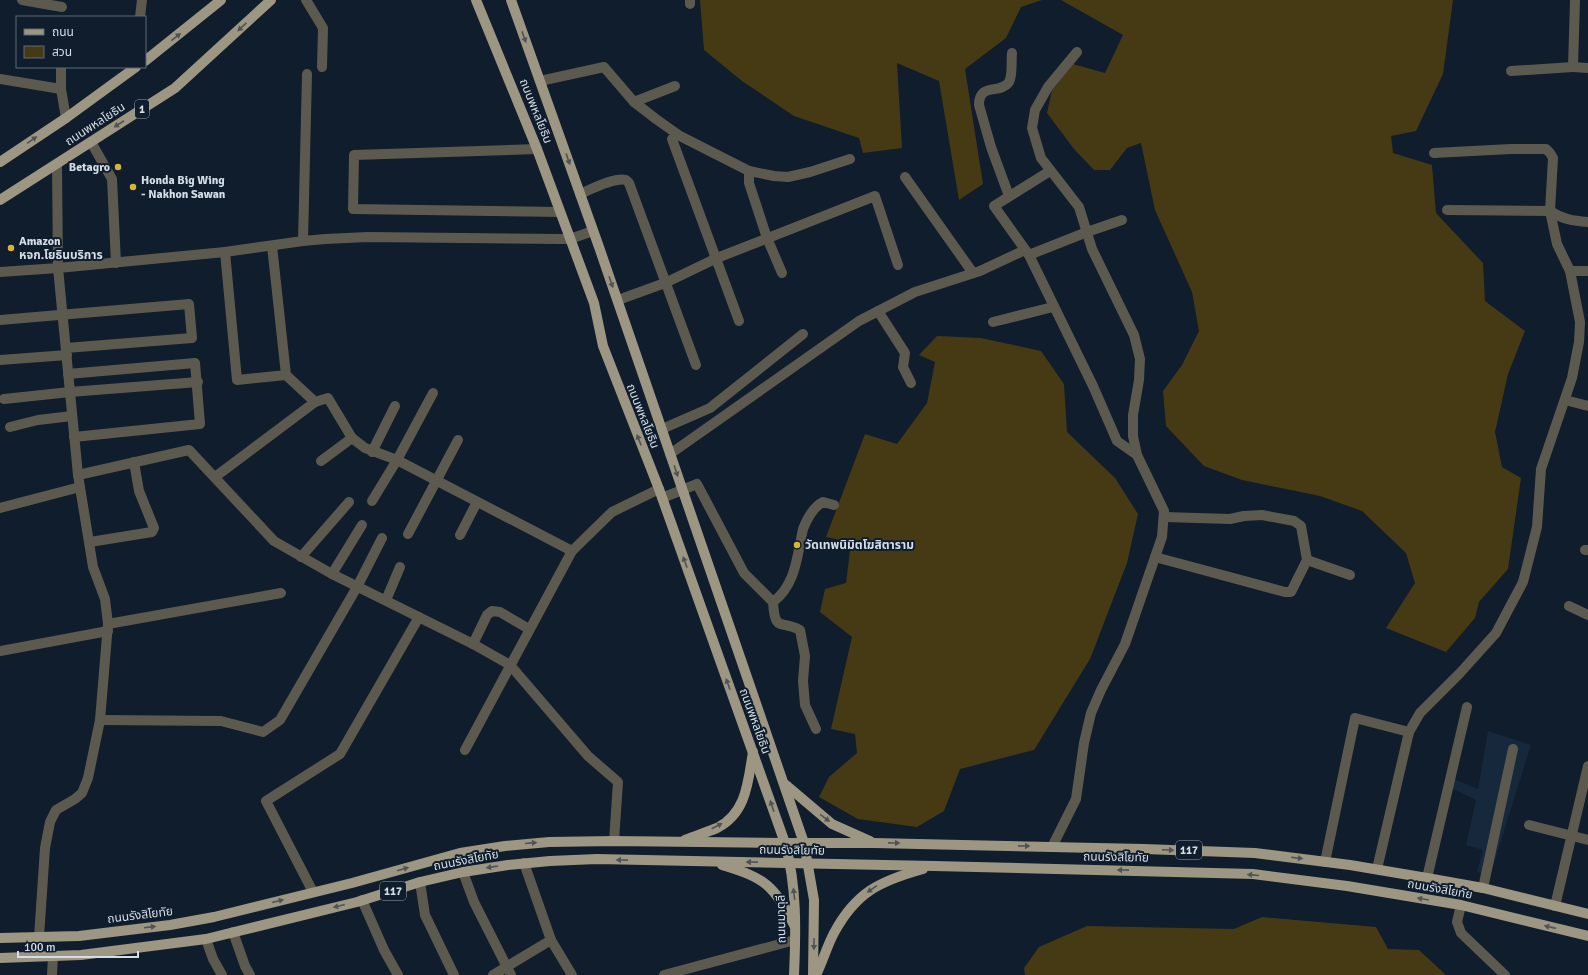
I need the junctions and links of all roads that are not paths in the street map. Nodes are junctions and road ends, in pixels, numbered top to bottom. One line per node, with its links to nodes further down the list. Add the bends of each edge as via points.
1 (22, 0): 9 (street)
2 (142, 0): 10 (street)
3 (221, 0): 13 (main road, one-way to 3)
4 (271, 0): 28 (main road, ถนนพหลโยธิน / 1, one-way to 28, via 175,88)
5 (306, 0): 14 (street, via 323,28)
6 (476, 0): 29 (main road, ถนนพหลโยธิน)
7 (511, 0): 22 (main road, ถนนพหลโยธิน, one-way to 22)
8 (1575, 0): 15 (street)
9 (62, 8)
10 (140, 16)
11 (1077, 52): 35 (street, via 1048,87 1035,110 1032,128 1041,158)
12 (1012, 53): 38 (street, via 1008,83 1003,87 984,91 979,97 991,148)
13 (146, 59)
14 (322, 67)
15 (1573, 67): 18 (street); 19 (street)
16 (61, 68): 24 (street)
17 (135, 68): 26 (main road, ถนนพหลโยธิน)
18 (1588, 68)
19 (1511, 71)
20 (307, 74): 49 (street)
21 (0, 79): 24 (street)
22 (540, 81): 25 (street, via 604,67); 37 (main road, ถนนพหลโยธิน, one-way to 37)
23 (675, 86): 25 (street)
24 (61, 89): 26 (street)
25 (634, 102): 34 (street, via 680,136)
26 (66, 118): 32 (main road, ถนนพหลโยธิน, one-way to 26)
27 (672, 139): 53 (street)
28 (91, 142): 33 (main road, ถนนพหลโยธิน / 1); 54 (street, via 112,179)
29 (537, 149): 42 (main road, ถนนพหลโยธิน); 42 (street, via 354,155 353,209)
30 (1434, 153): 41 (street, via 1546,149 1552,158)
31 (850, 159): 34 (street, via 788,177)
32 (0, 162)
33 (56, 164): 39 (main road, ถนนพหลโยธิน / 1); 56 (street)
34 (749, 171): 47 (street, via 749,183)
35 (1050, 171): 38 (street); 46 (street, via 1079,207)
36 (904, 177): 61 (street)
37 (580, 194): 45 (main road, ถนนพหลโยธิน); 62 (street, via 612,181 626,180)
38 (1009, 196): 52 (street, via 994,206)
39 (0, 200)
40 (1448, 210): 41 (street)
41 (1550, 211): 44 (street, via 1572,221); 57 (street, via 1556,244)
42 (560, 212): 48 (main road, ถนนพหลโยธิน)
43 (1122, 220): 46 (street)
44 (1588, 222)
45 (593, 230): 48 (street); 63 (main road, ถนนพหลโยธิน, one-way to 63)
46 (1087, 232): 52 (street); 94 (street, via 1092,248 1134,335 1140,358 1133,436)
47 (768, 238): 53 (street); 55 (street, via 874,196); 60 (street)
48 (570, 239): 49 (street, via 368,237); 103 (main road, ถนนพหลโยธิน, one-way to 48, via 605,353 594,303)
49 (303, 241): 50 (street)
50 (272, 246): 51 (street); 76 (street)
51 (225, 252): 54 (street); 76 (street, via 237,380)
52 (1027, 253): 61 (street); 64 (street)
53 (717, 258): 62 (street); 68 (street)
54 (116, 263): 56 (street)
55 (898, 265)
56 (58, 268): 59 (street); 66 (street)
57 (1570, 271): 58 (street); 70 (street)
58 (1588, 271)
59 (0, 272)
60 (782, 273)
61 (973, 273): 65 (street, via 915,292)
62 (665, 283): 63 (street); 74 (street)
63 (618, 300): 88 (main road, ถนนพหลโยธิน)
64 (1053, 307): 69 (street); 94 (street, via 1093,386 1117,441)
65 (878, 311): 78 (street, via 905,352 903,367); 93 (street, via 859,321)
66 (63, 315): 67 (street); 72 (street); 72 (street, via 189,304 192,338)
67 (0, 320)
68 (739, 321)
69 (993, 322)
70 (1584, 322): 82 (street)
71 (803, 334): 88 (street, via 710,408)
72 (66, 352): 73 (street); 75 (street)
73 (0, 360)
74 (696, 365)
75 (68, 374): 77 (street, via 195,363); 79 (street)
76 (286, 376): 83 (street)
77 (198, 382): 79 (street); 89 (street, via 200,424)
78 (911, 383)
79 (70, 392): 81 (street); 86 (street)
80 (433, 393): 95 (street)
81 (4, 399)
82 (1565, 400): 85 (street); 137 (street, via 1541,469 1537,527 1523,582 1496,633 1420,713)
83 (315, 402): 90 (street, via 328,398); 99 (street)
84 (396, 406): 92 (street)
85 (1588, 406)
86 (72, 416): 87 (street); 89 (street)
87 (10, 426)
88 (662, 429): 93 (main road, ถนนพหลโยธิน)
89 (74, 437): 98 (street)
90 (352, 438): 92 (street); 96 (street)
91 (458, 440): 100 (street)
92 (372, 452): 95 (street)
93 (670, 454): 102 (main road, ถนนพหลโยธิน, one-way to 102)
94 (1137, 455): 109 (street, via 1164,511)
95 (397, 460): 100 (street); 104 (street)
96 (321, 461)
97 (134, 462): 98 (street); 99 (street, via 189,450); 114 (street, via 139,491 151,516 154,528 152,532)
98 (78, 475): 101 (street)
99 (215, 477): 116 (street, via 274,541)
100 (436, 480): 106 (street); 111 (street)
101 (80, 487): 108 (street); 114 (street)
102 (682, 490): 103 (street); 125 (street, via 697,484 744,573); 142 (main road, ถนนพหลโยธิน)
103 (660, 493): 115 (street, via 612,512); 140 (main road, ถนนพหลโยธิน, one-way to 103)
104 (372, 501)
105 (349, 502): 116 (street)
106 (477, 502): 112 (street); 115 (street)
107 (834, 505): 125 (street, via 823,502 808,517 792,580 781,596)
108 (0, 508)
109 (1164, 517): 117 (street, via 1162,537); 118 (street, via 1230,519 1262,515 1294,521 1301,526)
110 (362, 526): 120 (street)
111 (408, 534)
112 (460, 536)
113 (382, 538): 122 (street)
114 (90, 542): 129 (street, via 93,567 105,600)
115 (572, 551): 130 (street)
116 (301, 556): 120 (street)
117 (1155, 558): 118 (street, via 1285,592 1292,592); 151 (street, via 1125,644 1091,713 1076,800)
118 (1307, 560): 121 (street)
119 (400, 567): 124 (street)
120 (332, 574): 122 (street)
121 (1350, 575)
122 (357, 587): 124 (street); 135 (street, via 280,720 263,732 221,721)
123 (281, 593): 129 (street)
124 (386, 600): 128 (street)
125 (773, 602): 136 (street, via 776,622 800,630 805,656 805,705)
126 (1569, 606): 127 (street)
127 (1588, 615)
128 (419, 617): 131 (street); 164 (street, via 340,754 266,801)
129 (108, 628): 132 (street); 135 (street)
130 (530, 629): 131 (street, via 500,612 492,611 487,615); 133 (street)
131 (473, 644): 133 (street)
132 (0, 651)
133 (510, 665): 139 (street); 146 (street, via 588,756 618,782)
134 (1467, 707): 160 (street)
135 (100, 720): 173 (street, via 88,778 82,792 56,810 50,822 45,848)
136 (816, 729)
137 (1409, 732): 153 (street, via 1356,718); 158 (street)
138 (1513, 748): 163 (street)
139 (465, 750)
140 (753, 752): 147 (main road, one-way to 140, via 718,827 742,805); 148 (main road, ถนนพหลโยธิน, one-way to 140)
141 (1588, 766): 144 (street)
142 (784, 784): 149 (main road, ถนนพหลโยธิน); 150 (main road, one-way to 150, via 832,824)
143 (1530, 825): 144 (street)
144 (1572, 836): 145 (street); 167 (street)
145 (1588, 840)
146 (614, 841): 147 (main road, ถนนรังสิโยทัย / 117); 162 (main road, ถนนรังสิโยทัย / 117, one-way to 146, via 460,853 549,842)
147 (681, 842): 148 (main road, ถนนรังสิโยทัย / 117)
148 (785, 843): 149 (main road, ถนนรังสิโยทัย / 117); 155 (main road, ถนนพหลโยธิน)
149 (804, 843): 150 (main road, ถนนรังสิโยทัย / 117); 156 (main road, ถนนพหลโยธิน)
150 (874, 843): 151 (main road, ถนนรังสิโยทัย / 117, one-way to 151)
151 (1052, 847): 153 (main road, ถนนรังสิโยทัย / 117, one-way to 153, via 1255,853)
152 (711, 862): 154 (main road, ถนนรังสิโยทัย / 117, one-way to 154, via 596,859); 155 (main road, ถนนรังสิโยทัย / 117, one-way to 152); 169 (main road, via 740,870 770,886 786,909)
153 (1325, 862): 158 (main road, ถนนรังสิโยทัย / 117)
154 (524, 863): 159 (main road, ถนนรังสิโยทัย / 117, one-way to 159); 175 (street)
155 (790, 863): 156 (main road, ถนนรังสิโยทัย / 117); 169 (main road, ถนนมาตุลี, one-way to 155, via 795,901)
156 (809, 863): 157 (main road, ถนนรังสิโยทัย / 117); 189 (main road, one-way to 189, via 814,900)
157 (934, 866): 166 (main road, ถนนรังสิโยทัย / 117, one-way to 157, via 1253,874); 189 (main road, one-way to 189, via 898,876 861,896 834,934)
158 (1377, 869): 160 (main road, ถนนรังสิโยทัย / 117)
159 (463, 872): 161 (main road, ถนนรังสิโยทัย / 117); 179 (street, via 474,902)
160 (1427, 878): 163 (main road, ถนนรังสิโยทัย / 117)
161 (420, 882): 165 (main road, ถนนรังสิโยทัย / 117); 184 (street, via 425,915)
162 (352, 883): 164 (main road, ถนนรังสิโยทัย / 117); 165 (main road)
163 (1483, 888): 167 (main road, ถนนรังสิโยทัย / 117)
164 (313, 892): 173 (main road, ถนนรังสิโยทัย / 117, one-way to 164, via 170,925 214,917)
165 (360, 901): 170 (main road, ถนนรังสิโยทัย / 117, one-way to 170); 183 (street)
166 (1461, 905): 171 (main road, ถนนรังสิโยทัย / 117, one-way to 166); 190 (street, via 1457,922 1461,933)
167 (1555, 906): 168 (main road, ถนนรังสิโยทัย / 117)
168 (1588, 914)
169 (795, 929): 176 (main road, ถนนมาตุลี)
170 (232, 932): 174 (main road, ถนนรังสิโยทัย / 117); 182 (street)
171 (1588, 936)
172 (0, 938): 173 (main road, ถนนรังสิโยทัย / 117)
173 (39, 938)
174 (206, 939): 177 (main road, ถนนรังสิโยทัย / 117, via 81,955); 181 (street)
175 (551, 940): 179 (street); 186 (street)
176 (795, 940): 187 (street); 188 (main road, ถนนมาตุลี)
177 (53, 956): 178 (main road, ถนนรังสิโยทัย / 117); 180 (street)
178 (0, 958)
179 (509, 971): 185 (street)
180 (52, 975)
181 (222, 975)
182 (250, 975)
183 (398, 975)
184 (454, 975)
185 (493, 975)
186 (572, 975)
187 (664, 975)
188 (794, 975)
189 (814, 975)
190 (1506, 975)

